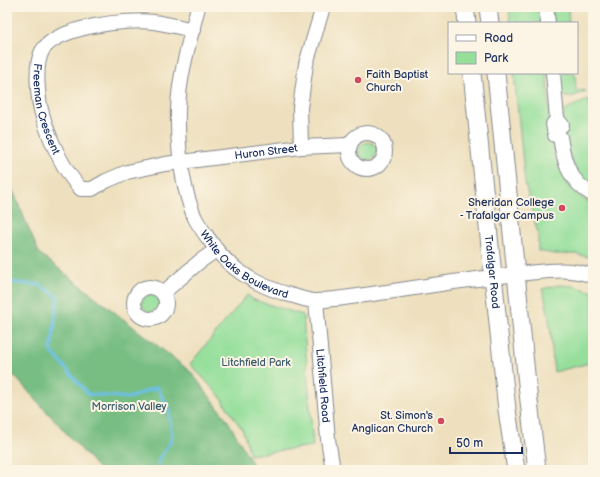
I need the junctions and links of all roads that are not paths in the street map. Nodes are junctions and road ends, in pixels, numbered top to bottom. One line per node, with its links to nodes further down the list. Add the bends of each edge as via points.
1 (198, 7): 9 (street, White Oaks Boulevard)
2 (323, 7): 14 (street, via 306,64 300,108)
3 (465, 7): 6 (main road)
4 (488, 7): 7 (main road)
5 (546, 7): 8 (street)
6 (467, 22)
7 (490, 22)
8 (548, 22)
9 (193, 30): 15 (street, White Oaks Boulevard, via 180,81 178,128); 15 (street, Freeman Crescent, via 153,22 115,22 67,33 53,40 42,51 38,67 39,105 50,139 75,183 82,189 92,190 127,172)
10 (472, 74): 19 (main road, Trafalgar Road)
11 (496, 74): 18 (main road, Trafalgar Road)
12 (553, 74): 16 (street, via 557,118 563,126 564,133 560,138 563,158 572,176)
13 (350, 145): 14 (street, Huron Street)
14 (301, 147): 15 (street, Huron Street)
15 (182, 163): 17 (street, White Oaks Boulevard, via 195,219)
16 (593, 195)
17 (216, 250): 21 (street); 22 (street, White Oaks Boulevard, via 231,266 248,278 276,291)
18 (516, 274): 19 (street, White Oaks Boulevard); 20 (street, White Oaks Boulevard, via 570,270); 25 (main road, Trafalgar Road)
19 (494, 276): 22 (street, White Oaks Boulevard); 24 (main road, Trafalgar Road)
20 (593, 276)
21 (163, 293)
22 (316, 301): 23 (street, Litchfield Road)
23 (333, 470)
24 (516, 470)
25 (537, 470)

